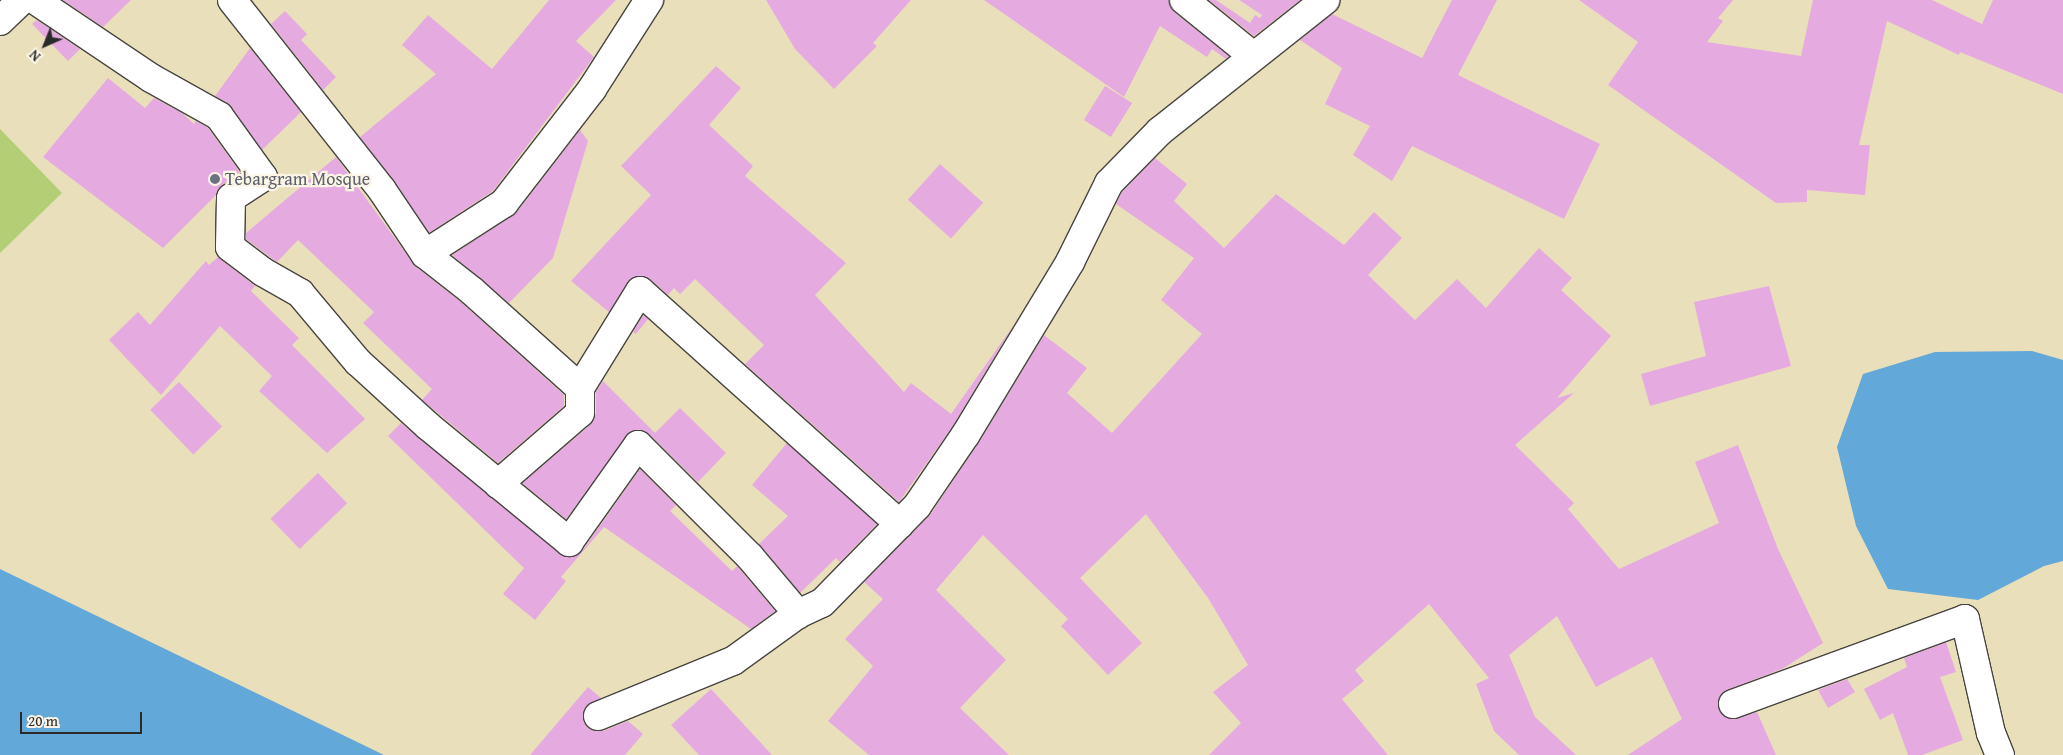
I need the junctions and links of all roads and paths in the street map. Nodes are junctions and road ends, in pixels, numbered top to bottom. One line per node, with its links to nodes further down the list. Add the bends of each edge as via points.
1 (22, 0): 7 (street)
2 (35, 0): 11 (street, via 151,78 219,116 262,176 231,198 230,247 262,272 300,293 358,362)
3 (232, 0): 9 (street, via 382,190)
4 (649, 0): 9 (street, via 592,89 504,203)
5 (1184, 0): 8 (street)
6 (1325, 0): 8 (street)
7 (0, 21)
8 (1252, 55): 12 (street, via 1160,131 1109,182 1036,321 966,434)
9 (425, 254): 10 (street, via 472,291)
10 (580, 388): 11 (street, via 580,413); 12 (street, via 640,291)
11 (498, 484): 13 (street, via 569,542 638,445 750,557)
12 (900, 524): 13 (street, via 822,603)
13 (798, 614): 15 (street, via 733,660)
14 (1733, 704): 16 (street, via 1965,619 1991,733)
15 (598, 716)
16 (2000, 755)

